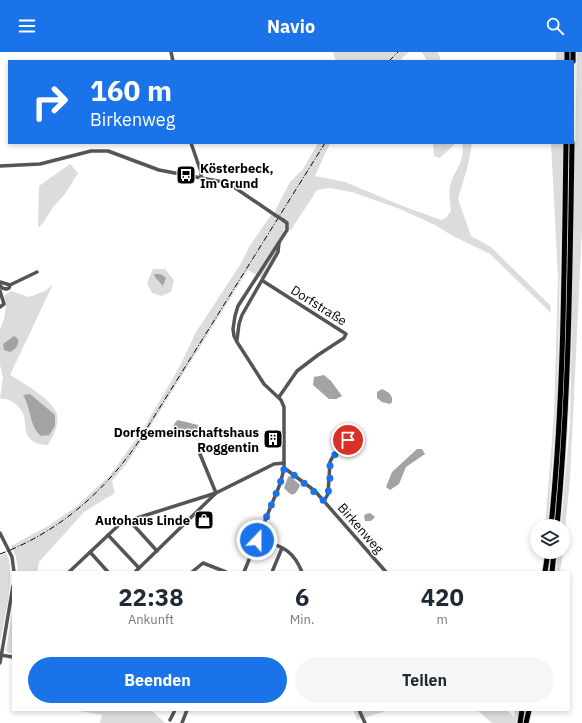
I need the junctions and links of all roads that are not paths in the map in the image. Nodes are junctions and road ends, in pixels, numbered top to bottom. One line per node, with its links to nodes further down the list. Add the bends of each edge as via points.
1 (191, 144): 5 (street)
2 (566, 144): 22 (highway, via 562,359)
3 (572, 144): 23 (highway, via 566,420)
4 (0, 166): 5 (street, via 40,164 97,150 113,153 159,170)
5 (201, 178): 6 (street, bridge, via 228,183 287,223 287,230)
6 (279, 243): 8 (street, via 278,252); 14 (street, via 238,306 233,329)
7 (37, 272): 10 (street)
8 (263, 281): 14 (street, via 242,315); 15 (street, Dorfstraße, via 346,334 297,371)
9 (0, 282): 10 (street)
10 (10, 285): 11 (street, via 6,289)
11 (0, 286)
12 (0, 291): 13 (street, via 4,304)
13 (0, 307)
14 (237, 342): 15 (street, via 264,384)
15 (279, 397): 18 (street, via 284,407)
16 (352, 439): 21 (street, via 348,440 345,447 330,462 328,494)
17 (200, 454): 20 (street)
18 (284, 463): 19 (street); 20 (street, via 274,464)
19 (284, 469): 21 (street, Birkenweg, via 309,486); 27 (street)
20 (216, 493): 24 (street); 29 (street)
21 (324, 501): 43 (street, Birkenweg)
22 (552, 519)
23 (558, 519)
24 (129, 520): 26 (street, via 121,523); 29 (street)
25 (0, 532): 34 (street, via 9,550)
26 (108, 535): 30 (street); 33 (street)
27 (258, 538): 28 (street); 40 (street)
28 (282, 548): 41 (street); 42 (street, via 288,550 295,558)
29 (157, 551): 33 (street)
30 (90, 552): 35 (street); 36 (street)
31 (547, 559): 44 (highway)
32 (553, 559): 45 (highway)
33 (139, 568): 37 (street)
34 (14, 571)
35 (72, 571)
36 (107, 571)
37 (136, 571)
38 (193, 571): 39 (street, via 205,563)
39 (224, 571)
40 (244, 571)
41 (272, 571)
42 (302, 571)
43 (385, 571)
44 (546, 571)
45 (552, 571)
46 (12, 592): 47 (street)
47 (1, 655): 48 (street); 49 (street)
48 (12, 657)
49 (0, 663)
50 (174, 711): 55 (street)
51 (187, 711): 56 (street)
52 (359, 711): 57 (street)
53 (522, 711): 58 (highway)
54 (528, 711): 59 (highway)
55 (170, 720)
56 (182, 723)
57 (365, 723)
58 (520, 723)
59 (526, 723)

